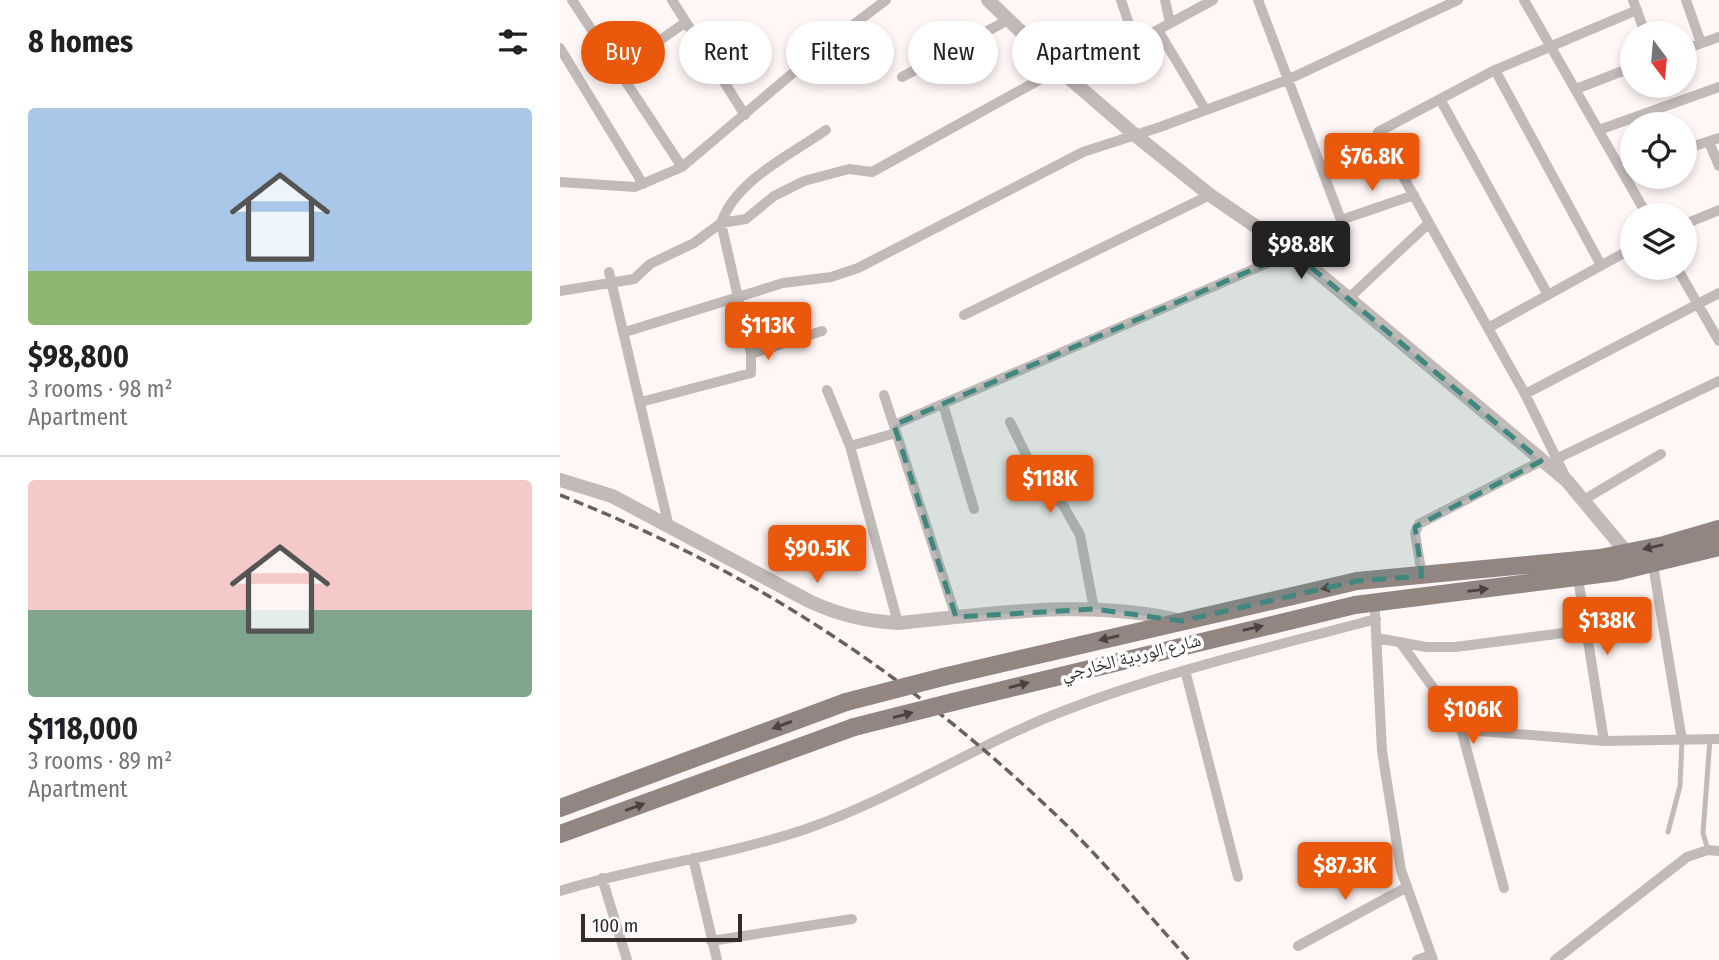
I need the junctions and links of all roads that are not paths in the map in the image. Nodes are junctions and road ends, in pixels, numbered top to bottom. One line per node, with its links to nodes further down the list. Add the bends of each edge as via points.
1 (572, 0): 43 (street)
2 (672, 0): 14 (street)
3 (886, 0): 36 (street)
4 (988, 0): 13 (street)
5 (1121, 0): 15 (street)
6 (1165, 0): 17 (street)
7 (1213, 0): 17 (street)
8 (1258, 0): 28 (street)
9 (1458, 0): 28 (street)
10 (1524, 0): 23 (street)
11 (1686, 0): 21 (street)
12 (1635, 5): 23 (street)
13 (1009, 20): 16 (street); 27 (street)
14 (685, 21)
15 (1128, 21)
16 (1012, 23)
17 (1170, 23): 18 (street)
18 (1164, 26)
19 (1719, 37): 21 (street)
20 (1164, 40): 35 (street)
21 (1701, 43): 22 (street)
22 (1698, 44)
23 (1550, 45): 25 (street); 33 (street)
24 (560, 48): 46 (street)
25 (1494, 70): 34 (street); 55 (street)
26 (1620, 73): 33 (street)
27 (902, 77)
28 (1287, 80): 35 (street); 48 (street, via 1341,220)
29 (726, 84): 36 (street)
30 (1044, 84): 51 (street, via 872,172 849,169 816,177 774,196 746,219)
31 (1076, 84): 39 (street)
32 (1719, 87): 38 (street)
33 (1576, 89): 38 (street)
34 (1440, 99): 48 (street, via 1378,132); 61 (street)
35 (1205, 109): 39 (street)
36 (746, 115): 43 (street)
37 (826, 130): 51 (street, via 743,189 727,206)
38 (1599, 130): 44 (street)
39 (1135, 135): 47 (street); 62 (street, via 1083,152 858,268)
40 (1714, 140): 41 (street); 42 (street)
41 (1697, 145)
42 (1719, 166)
43 (682, 167): 46 (street)
44 (1620, 168)
45 (560, 182): 46 (street)
46 (643, 184)
47 (1210, 195): 53 (street); 65 (street)
48 (1414, 195): 52 (street)
49 (1719, 210): 50 (street)
50 (1697, 219)
51 (721, 223): 58 (street, via 694,243 650,264 634,279); 62 (street)
52 (1429, 223): 63 (street); 66 (street)
53 (1293, 252): 63 (street); 76 (street)
54 (1620, 255): 55 (street)
55 (1601, 265): 61 (street)
56 (609, 272): 58 (street)
57 (1684, 280): 64 (street)
58 (612, 285): 59 (street); 68 (street)
59 (560, 291)
60 (1719, 293): 64 (street)
61 (1548, 295): 66 (street)
62 (737, 298): 68 (street); 70 (street)
63 (1349, 298): 82 (street)
64 (1697, 304): 69 (street); 73 (street)
65 (964, 315)
66 (1488, 328): 73 (street)
67 (822, 331): 70 (street)
68 (625, 332): 75 (street)
69 (1719, 341)
70 (751, 355): 75 (street, via 747,376)
71 (1719, 381): 81 (street)
72 (827, 390): 79 (street)
73 (1525, 394): 81 (street)
74 (884, 395): 78 (street)
75 (641, 402): 87 (street)
76 (943, 404): 78 (street); 86 (street)
77 (1010, 422): 97 (street, via 1033,469 1063,505 1080,535)
78 (895, 429): 79 (street); 99 (street)
79 (850, 446): 101 (street)
80 (1661, 454): 85 (street)
81 (1558, 458): 84 (street)
82 (1541, 461): 84 (street); 92 (street, via 1419,524 1415,533)
83 (560, 480): 87 (street, via 612,496)
84 (1567, 481): 85 (street)
85 (1585, 499): 90 (street)
86 (974, 509)
87 (669, 527): 101 (street, via 840,615)
88 (1719, 529): 90 (main road, شارع الوردية الخارجي, one-way to 90)
89 (1719, 547): 91 (main road, شارع الوردية الخارجي)
90 (1627, 553): 92 (main road, شارع الوردية الخارجي)
91 (1653, 565): 93 (main road, شارع الوردية الخارجي); 108 (street)
92 (1417, 576): 94 (main road, شارع الوردية الخارجي); 95 (main road, via 1398,589)
93 (1578, 578): 95 (main road, شارع الوردية الخارجي, one-way to 93); 102 (street)
94 (1357, 582): 96 (main road, via 1370,594); 100 (main road, شارع الوردية الخارجي, one-way to 100)
95 (1407, 599): 98 (main road, شارع الوردية الخارجي)
96 (1355, 606): 98 (main road, شارع الوردية الخارجي); 112 (main road, شارع الوردية الخارجي, one-way to 96, bridge, via 854,727)
97 (1094, 609): 99 (street); 100 (street, via 1146,612)
98 (1376, 611): 103 (street); 105 (street)
99 (956, 617): 101 (street)
100 (1182, 621): 110 (main road, شارع الوردية الخارجي, one-way to 110, bridge, via 846,702)
101 (898, 624)
102 (1587, 630): 104 (street, via 1455,647); 109 (street)
103 (1377, 638): 104 (street); 117 (street, via 1382,751)
104 (1401, 642): 106 (street)
105 (1185, 670): 114 (street, via 1064,710 809,828); 115 (street)
106 (1460, 725): 109 (street, via 1499,734); 118 (street)
107 (1715, 739): 108 (street); 113 (lane, via 1703,833)
108 (1682, 740): 109 (street); 111 (lane, via 1680,786)
109 (1604, 741)
110 (560, 808)
111 (1668, 832)
112 (560, 834)
113 (1714, 850): 127 (street, via 1687,857 1671,868)
114 (693, 858): 116 (street); 121 (street)
115 (1238, 877)
116 (602, 878): 119 (street); 124 (street)
117 (1407, 887): 122 (street); 123 (street)
118 (1504, 888)
119 (560, 891)
120 (852, 919): 121 (street)
121 (711, 941): 125 (street)
122 (1298, 946)
123 (1432, 958): 126 (street)
124 (627, 960)
125 (717, 960)
126 (1417, 960)
127 (1555, 960)

